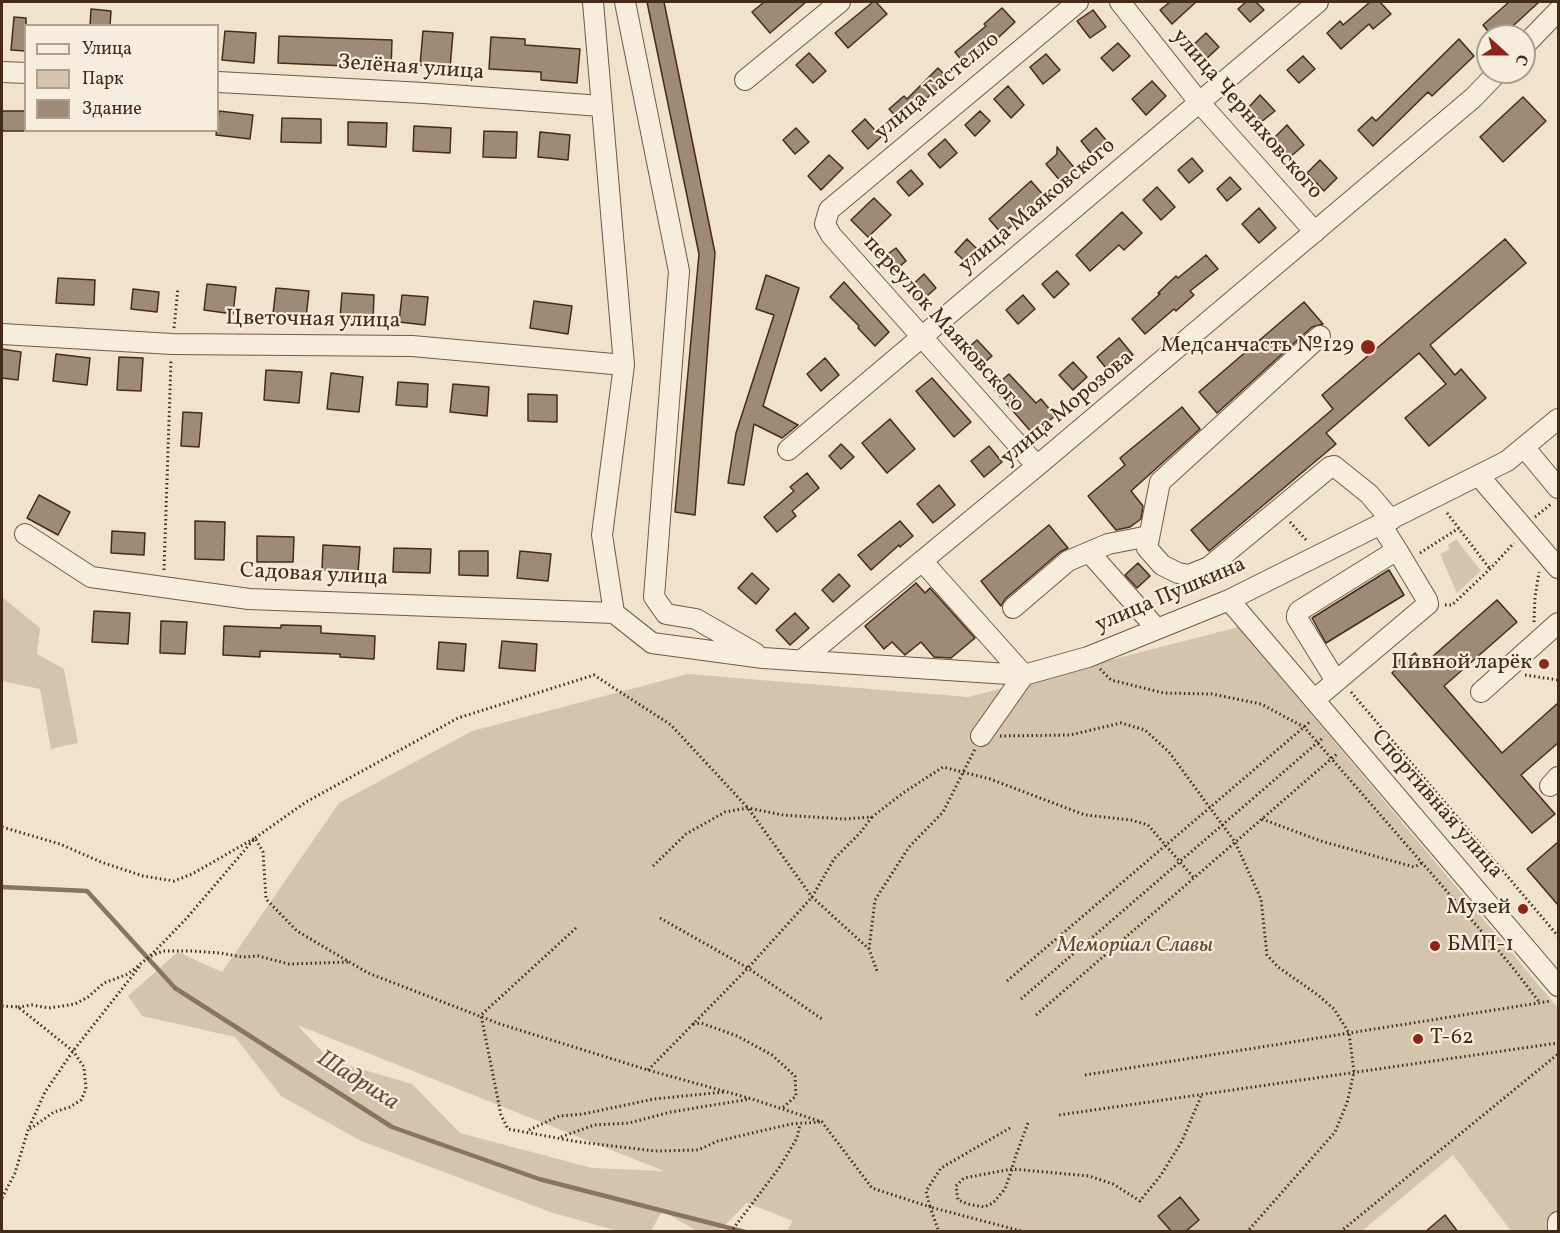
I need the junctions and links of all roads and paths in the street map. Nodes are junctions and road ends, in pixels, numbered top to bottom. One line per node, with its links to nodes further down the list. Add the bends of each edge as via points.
1 (593, 2): 15 (street)
2 (625, 2): 52 (street, via 679,271 654,597 666,614 696,619)
3 (840, 2): 11 (street)
4 (1078, 2): 16 (street, улица Гастелло)
5 (1120, 2): 14 (street, улица Черняховского)
6 (1318, 2): 14 (street, улица Маяковского)
7 (1558, 11): 8 (street)
8 (1536, 34)
9 (2, 72): 10 (street)
10 (24, 74)
11 (745, 80)
12 (219, 82): 15 (street, Зелёная улица)
13 (1486, 84): 17 (street, улица Морозова)
14 (1199, 102): 17 (street, улица Черняховского); 21 (street, улица Маяковского)
15 (601, 106): 23 (street)
16 (829, 210): 21 (street, переулок Маяковского, via 825,224 831,235)
17 (1315, 232): 27 (street, улица Морозова)
18 (178, 288): 22 (path)
19 (2, 334): 22 (street, Цветочная улица)
20 (1320, 336): 36 (street, via 1160,482)
21 (922, 337): 26 (street, улица Маяковского); 27 (street, переулок Маяковского)
22 (172, 344): 23 (street, Цветочная улица, via 412,346); 44 (path)
23 (624, 365): 48 (street, via 602,535)
24 (1558, 419): 25 (street, улица Пушкина)
25 (1524, 447): 28 (street, улица Пушкина); 29 (street)
26 (789, 450)
27 (1037, 466): 41 (street, улица Морозова)
28 (1479, 476): 32 (street, улица Пушкина); 33 (street)
29 (1558, 488)
30 (1558, 497): 33 (path)
31 (1448, 513): 34 (path)
32 (1386, 522): 36 (street, via 1369,495 1334,466 1209,567 1189,575 1162,565 1147,549); 38 (street); 45 (street, улица Пушкина)
33 (1523, 527): 37 (street); 43 (path, via 1512,546)
34 (1459, 528): 40 (path); 43 (path)
35 (25, 534): 44 (street, Садовая улица, via 91,577)
36 (1149, 536): 39 (street)
37 (1542, 549): 42 (street); 51 (path, via 1534,597)
38 (1397, 550): 46 (street); 58 (street, via 1297,615)
39 (1089, 552): 47 (street, via 1068,561); 50 (street)
40 (1420, 553)
41 (923, 562): 54 (street, улица Морозова); 56 (street)
42 (1558, 568)
43 (1490, 569): 46 (path, via 1452,605)
44 (164, 587): 48 (street, Садовая улица, via 249,599)
45 (1229, 600): 50 (street, улица Пушкина); 60 (street, Спортивная улица)
46 (1428, 604): 58 (street)
47 (1013, 608)
48 (614, 613): 52 (street, улица Пушкина, via 652,643)
49 (1558, 623): 51 (street)
50 (1157, 629): 53 (street, улица Пушкина)
51 (1533, 646): 55 (street)
52 (763, 657): 54 (street, улица Пушкина)
53 (1088, 657): 56 (street, улица Пушкина); 62 (path, via 1112,680 1164,693 1212,694 1261,704)
54 (802, 660): 56 (street, улица Пушкина)
55 (1503, 672): 57 (path); 59 (street)
56 (1024, 675): 63 (street)
57 (1558, 680)
58 (1342, 685): 60 (street); 84 (path)
59 (1481, 692)
60 (1319, 705): 61 (street, Спортивная улица); 62 (path)
61 (1337, 726): 64 (path); 65 (street, Спортивная улица)
62 (1304, 727): 64 (path); 68 (path)
63 (981, 736): 67 (path); 68 (path, via 1070,735 1121,723 1145,730 1169,752)
64 (1318, 742): 66 (path); 72 (path)
65 (1350, 742): 66 (path); 92 (street, Спортивная улица)
66 (1332, 758): 71 (path); 78 (path)
67 (964, 771): 70 (path, via 943,767); 76 (path, via 1085,815 1148,825); 85 (path, via 943,812 909,847 875,900)
68 (1211, 807): 72 (path); 76 (path)
69 (748, 808): 70 (path, via 783,815); 74 (path, via 671,725 594,675 458,718 306,802); 79 (path, via 725,812 686,834); 81 (path)
70 (872, 817): 81 (path, via 834,859)
71 (1262, 819): 75 (path); 78 (path, via 1321,841 1414,867)
72 (1223, 824): 75 (path); 77 (path)
73 (2, 827): 74 (path, via 143,876 174,881)
74 (255, 838): 86 (path); 88 (path, via 263,852 266,899 297,931)
75 (1235, 842): 80 (path); 102 (path, via 1260,899 1267,955 1334,1009)
76 (1167, 844): 77 (path); 91 (path)
77 (1180, 861): 80 (path); 93 (path)
78 (1422, 863): 95 (path)
79 (653, 866)
80 (1194, 878): 99 (path)
81 (812, 897): 85 (path); 89 (path)
82 (660, 918): 89 (path)
83 (576, 928): 98 (path)
84 (1558, 936)
85 (869, 949): 90 (path)
86 (149, 957): 87 (path); 88 (path, via 163,951 192,951 258,956 289,964)
87 (145, 960): 97 (path, via 75,1004); 104 (path)
88 (349, 962): 98 (path)
89 (748, 968): 100 (path); 101 (path)
90 (877, 971)
91 (1006, 981)
92 (1558, 986)
93 (1021, 999)
94 (1558, 1000): 95 (path)
95 (1540, 1003): 102 (path)
96 (2, 1006): 97 (path)
97 (18, 1007): 104 (path)
98 (481, 1015): 106 (path); 119 (path, via 501,1115 507,1129)
99 (1036, 1015)
100 (822, 1019)
101 (693, 1024): 106 (path); 112 (path, via 701,1023 737,1036 795,1076 796,1096)
102 (1349, 1033): 107 (path); 108 (path)
103 (1558, 1043): 107 (path)
104 (73, 1051): 118 (path, via 45,1092); 118 (path, via 84,1067 86,1089 81,1100)
105 (1558, 1054): 128 (path)
106 (648, 1070): 109 (path)
107 (1354, 1072): 110 (path); 127 (path, via 1335,1132)
108 (1085, 1075)
109 (726, 1092): 111 (path); 119 (path, via 559,1116)
110 (1202, 1094): 113 (path); 121 (path, via 1182,1141 1140,1201 1113,1184 1089,1176)
111 (752, 1098): 112 (path); 120 (path, via 629,1123 594,1125)
112 (781, 1109): 114 (path)
113 (1059, 1114)
114 (822, 1122): 116 (path); 123 (path, via 872,1188)
115 (1028, 1123): 121 (path)
116 (800, 1124): 120 (path, via 718,1141 698,1150 655,1151); 124 (path, via 797,1138 779,1168)
117 (1010, 1128): 123 (path, via 941,1168 926,1191)
118 (28, 1130): 122 (path, via 15,1173)
119 (527, 1131): 120 (path)
120 (559, 1138)
121 (1012, 1169): 121 (path, via 1005,1189 993,1203 984,1207 958,1200 956,1186 964,1178)
122 (2, 1198)
123 (930, 1207): 125 (path); 126 (path)
124 (733, 1229)
125 (939, 1232)
126 (1025, 1232)
127 (1246, 1232)
128 (1340, 1232)

